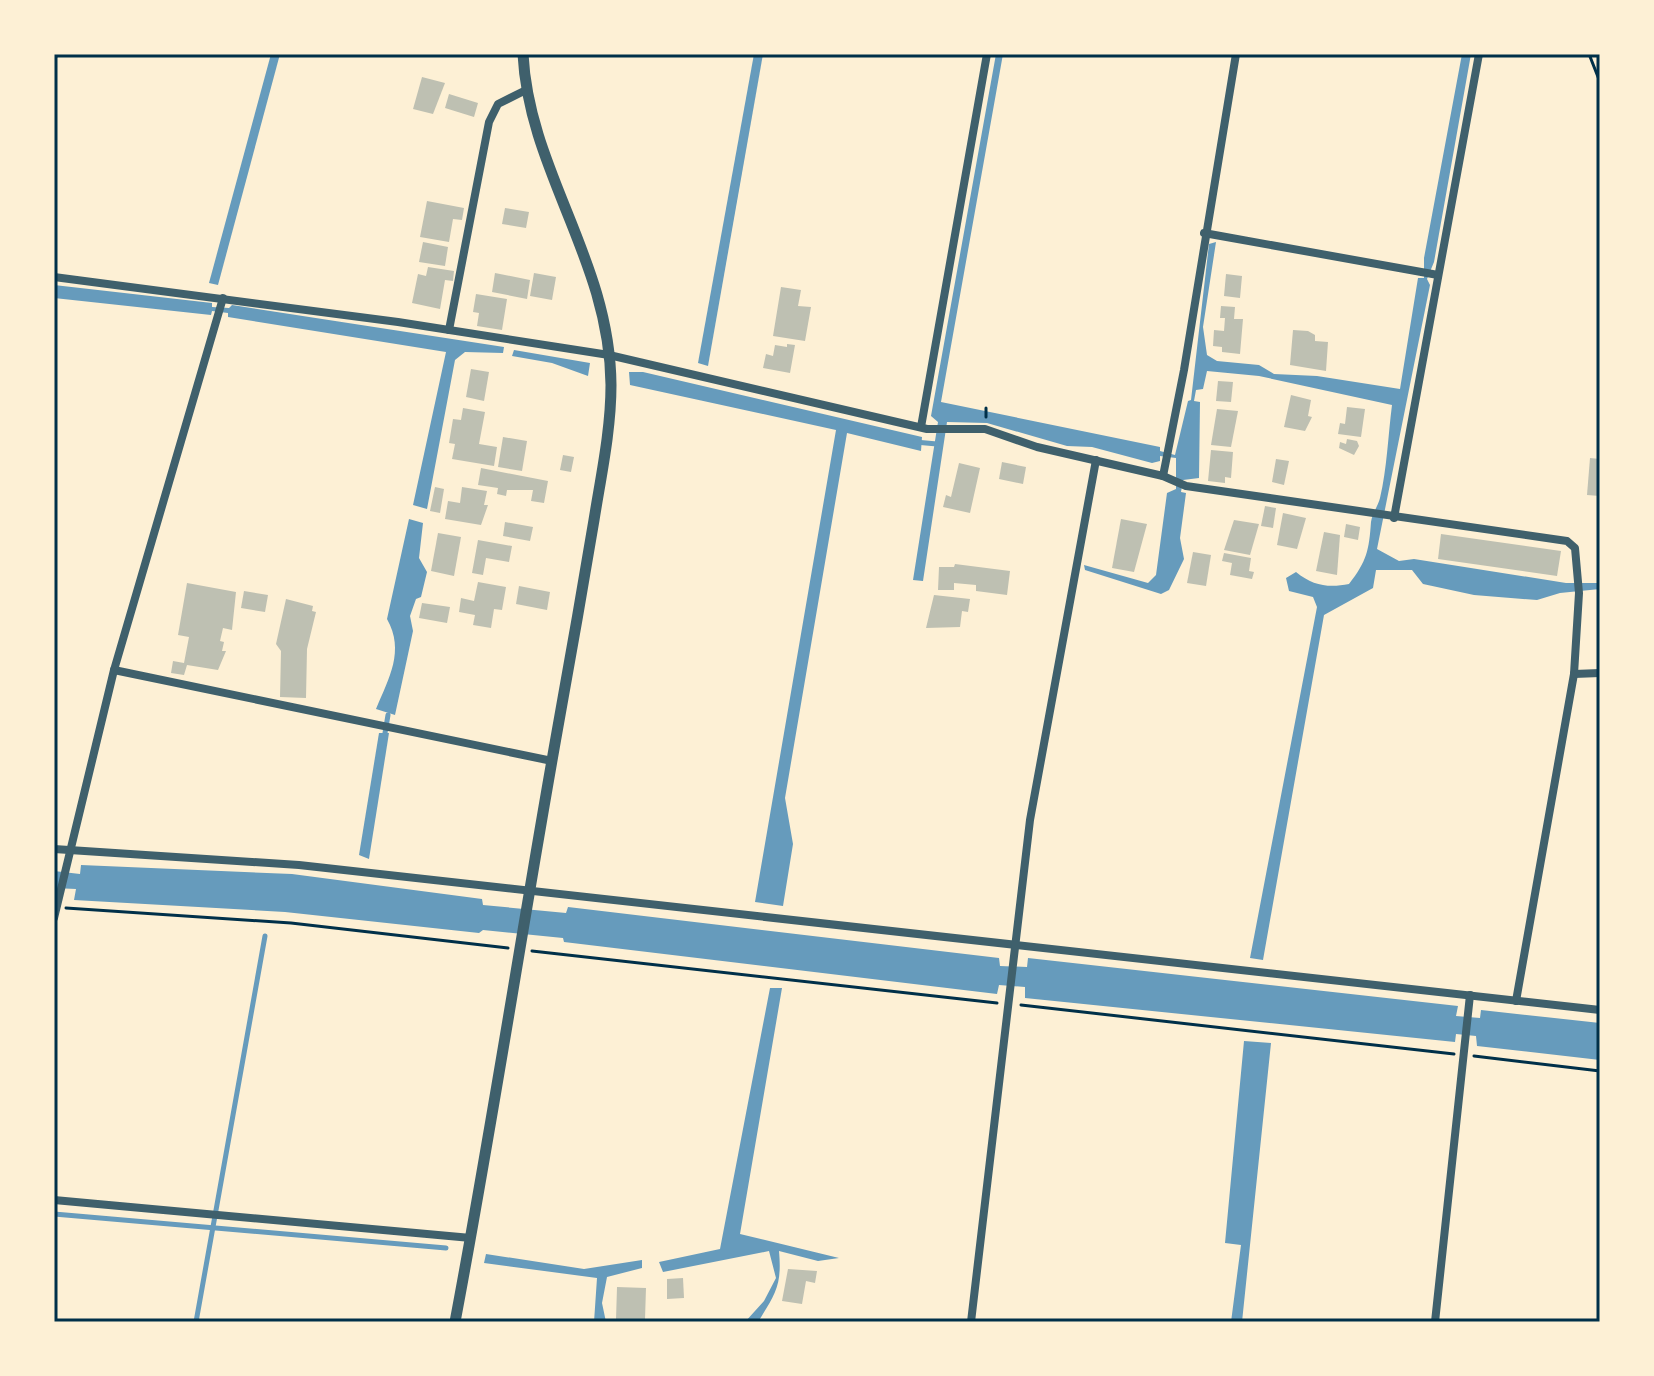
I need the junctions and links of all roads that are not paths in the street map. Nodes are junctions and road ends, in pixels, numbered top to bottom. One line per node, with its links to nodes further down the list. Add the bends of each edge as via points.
1 (523, 54): 5 (street)
2 (987, 54): 12 (street)
3 (1236, 54): 6 (street)
4 (1479, 54): 7 (street)
5 (526, 90): 10 (street, via 498,104 489,122); 11 (street, via 536,131 598,287)
6 (1204, 233): 7 (street); 14 (street)
7 (1438, 275): 15 (street)
8 (54, 277): 9 (street)
9 (223, 298): 10 (street); 16 (street)
10 (449, 330): 11 (street)
11 (609, 355): 12 (street); 19 (street, via 604,460)
12 (921, 427): 13 (street, via 985,429)
13 (1096, 460): 14 (street); 24 (street, via 1030,820)
14 (1163, 476): 15 (street, via 1186,486)
15 (1394, 518): 18 (street, via 1567,541 1575,548 1579,593)
16 (114, 670): 19 (street); 21 (street)
17 (1600, 673): 18 (street)
18 (1574, 674): 26 (street)
19 (552, 761): 22 (street)
20 (54, 849): 21 (street)
21 (70, 850): 22 (street, via 299,865); 23 (street)
22 (529, 891): 24 (street); 29 (street)
23 (54, 918)
24 (1015, 944): 25 (street); 31 (street)
25 (1470, 995): 26 (street); 32 (street)
26 (1516, 1001): 27 (street)
27 (1600, 1010)
28 (54, 1200): 29 (street)
29 (471, 1238): 30 (street)
30 (455, 1322)
31 (971, 1322)
32 (1435, 1322)

